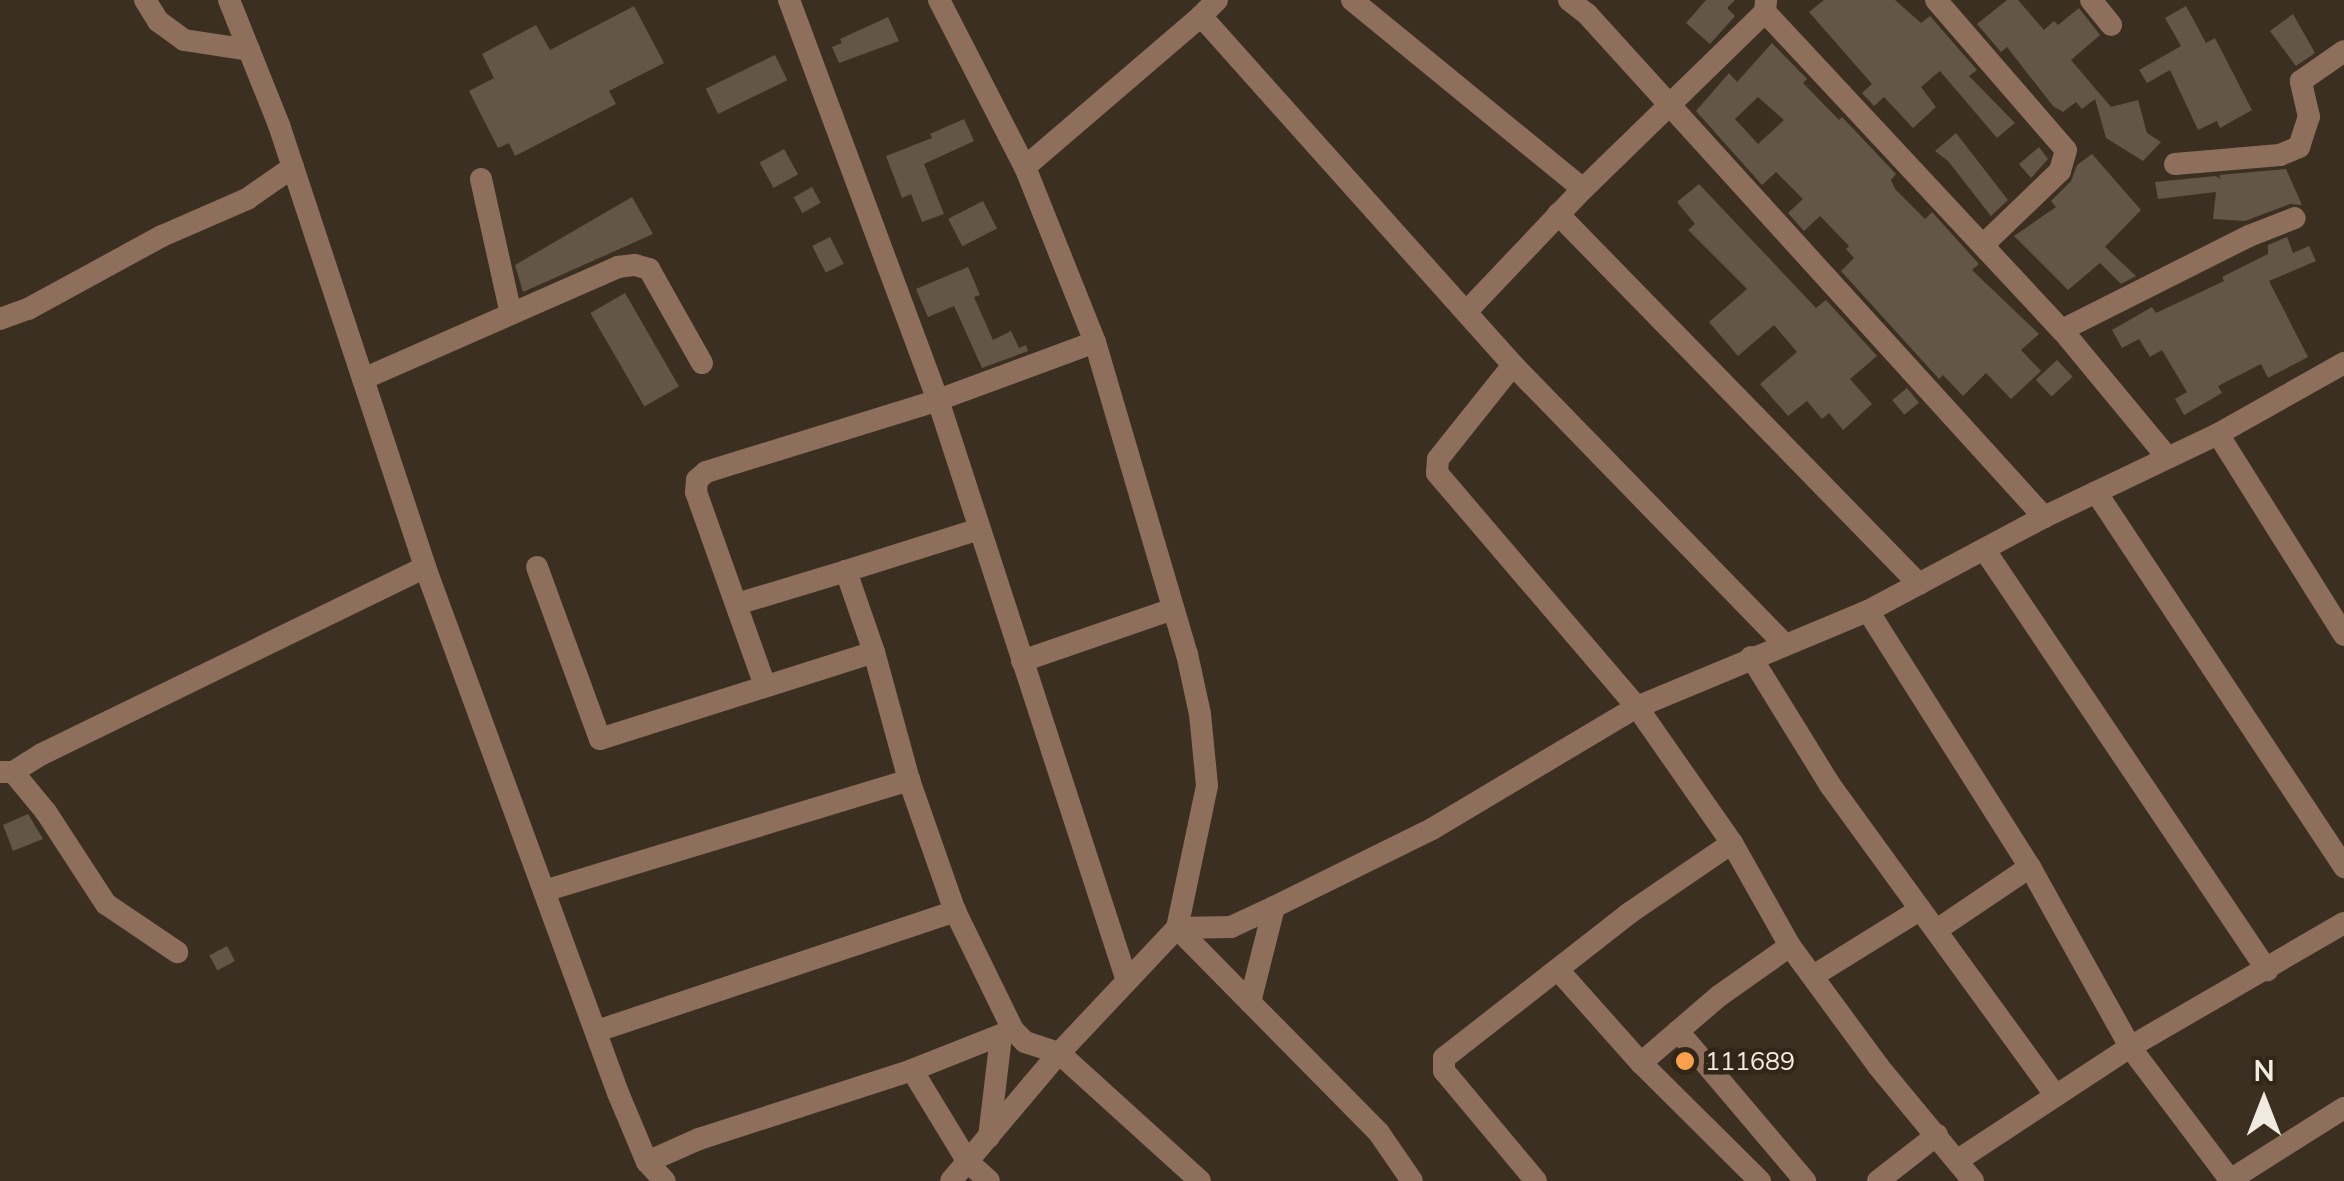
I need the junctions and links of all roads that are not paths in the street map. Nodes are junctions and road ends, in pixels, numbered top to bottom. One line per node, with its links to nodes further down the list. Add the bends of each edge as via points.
1 (146, 0): 12 (street, via 158,21 184,40)
2 (229, 0): 12 (street)
3 (789, 0): 32 (street)
4 (939, 0): 16 (street)
5 (1352, 0): 19 (street)
6 (1569, 0): 14 (street)
7 (1936, 0): 22 (street, via 2066,150 2060,171)
8 (2091, 0): 11 (street)
9 (1765, 6): 14 (street); 22 (street)
10 (1209, 8): 16 (street); 23 (street)
11 (2111, 24)
12 (249, 50): 17 (street)
13 (2344, 50): 15 (street, via 2301,81 2309,117 2298,147 2280,155)
14 (1668, 104): 19 (street); 36 (street)
15 (2175, 164)
16 (1025, 166): 27 (street)
17 (293, 167): 25 (street, via 246,199); 31 (street)
18 (481, 178): 24 (street)
19 (1583, 189): 20 (street)
20 (1558, 214): 23 (street); 42 (street)
21 (2295, 218): 26 (street)
22 (1982, 246): 26 (street)
23 (1468, 310): 30 (street)
24 (511, 314): 28 (street, via 635,265 649,269); 31 (street)
25 (0, 319)
26 (2062, 330): 34 (street)
27 (1095, 342): 32 (street); 44 (street)
28 (702, 363)
29 (2344, 363): 33 (street)
30 (1513, 365): 47 (street); 52 (street, via 1438,460 1437,473)
31 (363, 379): 39 (street)
32 (938, 400): 37 (street); 43 (street, via 696,480)
33 (2218, 434): 34 (street); 46 (street)
34 (2167, 457): 35 (street)
35 (2096, 492): 36 (street); 57 (street)
36 (2044, 518): 38 (street)
37 (978, 529): 41 (street); 50 (street)
38 (1986, 552): 42 (street); 67 (street)
39 (425, 567): 53 (street); 58 (street)
40 (537, 567): 51 (street, via 600,739)
41 (846, 571): 43 (street); 48 (street)
42 (1919, 584): 45 (street)
43 (737, 604): 51 (street)
44 (1173, 609): 50 (street); 63 (street, via 1200,714 1206,786)
45 (1868, 611): 47 (street); 56 (street)
46 (2344, 634)
47 (1784, 643): 49 (street)
48 (874, 652): 51 (street); 54 (street)
49 (1750, 658): 52 (street); 61 (street)
50 (1022, 661): 70 (street)
51 (764, 683)
52 (1637, 706): 55 (street); 59 (street, via 1432,829)
53 (6, 772): 66 (street, via 46,812 106,904)
54 (909, 780): 58 (street); 60 (street)
55 (1732, 843): 65 (street); 68 (street, via 1628,914)
56 (2030, 867): 64 (street); 75 (street)
57 (2344, 867)
58 (544, 891): 72 (street)
59 (1274, 907): 63 (street, via 1231,927); 71 (street)
60 (956, 911): 72 (street); 74 (street)
61 (1918, 911): 64 (street); 69 (street)
62 (2344, 924): 67 (street)
63 (1177, 928): 70 (street); 71 (street)
64 (1938, 929): 79 (street)
65 (1790, 946): 69 (street); 73 (street)
66 (177, 952)
67 (2267, 970): 75 (street)
68 (1560, 971): 77 (street); 91 (street, via 1442,1062)
69 (1813, 976): 81 (street)
70 (1126, 978): 76 (street)
71 (1250, 1002): 90 (street, via 1378,1133)
72 (597, 1031): 84 (street)
73 (1678, 1031): 77 (street); 93 (street)
74 (1007, 1033): 76 (street); 78 (street); 82 (street)
75 (2130, 1047): 79 (street); 96 (street)
76 (1058, 1053): 82 (street); 89 (street)
77 (1641, 1063): 92 (street)
78 (912, 1070): 84 (street, via 698,1139); 85 (street)
79 (2056, 1096): 83 (street)
80 (2344, 1108): 96 (street)
81 (1938, 1134): 83 (street); 94 (street)
82 (989, 1137): 85 (street)
83 (1958, 1160): 95 (street)
84 (647, 1162): 86 (street)
85 (968, 1162): 87 (street); 88 (street)
86 (665, 1181)
87 (950, 1181)
88 (989, 1181)
89 (1200, 1181)
90 (1412, 1181)
91 (1536, 1181)
92 (1760, 1181)
93 (1806, 1181)
94 (1878, 1181)
95 (1973, 1181)
96 (2231, 1181)

